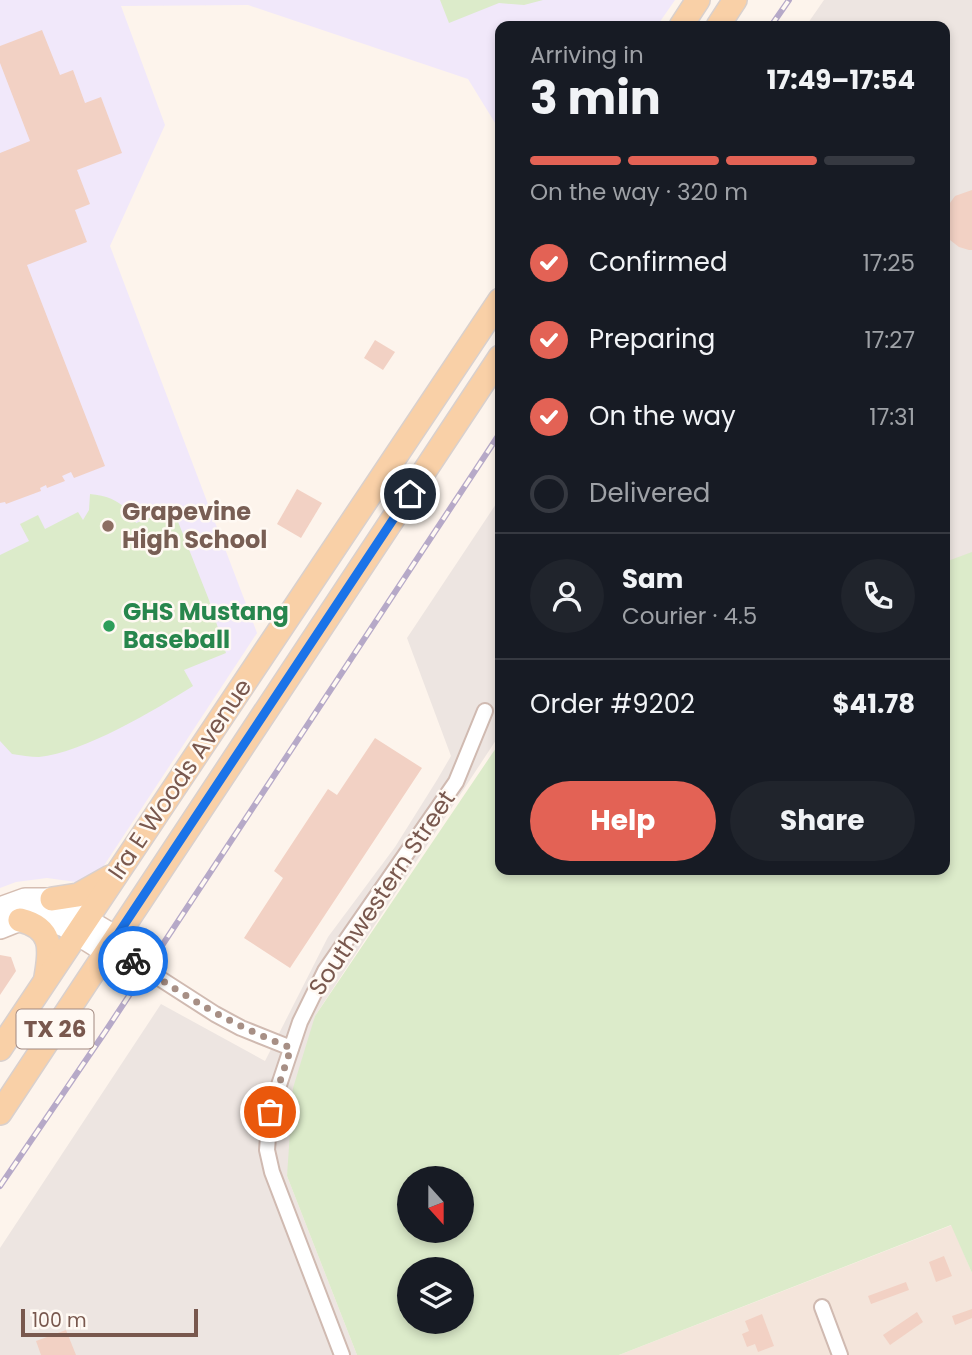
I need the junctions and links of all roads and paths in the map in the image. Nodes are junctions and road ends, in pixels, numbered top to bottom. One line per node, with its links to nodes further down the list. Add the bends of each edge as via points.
1 (698, 0): 3 (main road)
2 (735, 0): 4 (main road)
3 (684, 21)
4 (721, 21)
5 (495, 307): 8 (main road, Ira E Woods Avenue / TX 26)
6 (495, 365): 13 (main road, Ira E Woods Avenue / TX 26)
7 (485, 711): 15 (street, Southwestern Street, via 456,782 326,971)
8 (119, 871): 9 (main road, via 78,895); 12 (main road, Ira E Woods Avenue / TX 26)
9 (52, 900): 10 (main road, via 25,899); 12 (main road)
10 (0, 908)
11 (10, 924): 12 (main road, via 43,916); 14 (main road, via 38,926 48,941)
12 (81, 926): 13 (main road); 14 (main road, Ira E Woods Avenue / TX 26)
13 (117, 949): 15 (street, via 215,1014); 17 (main road, Ira E Woods Avenue / TX 26)
14 (46, 982): 16 (main road, Ira E Woods Avenue / TX 26)
15 (291, 1048): 19 (street, Southwestern Street, via 270,1112 267,1150)
16 (0, 1049)
17 (0, 1113)
18 (822, 1307): 20 (street)
19 (342, 1355)
20 (840, 1355)

